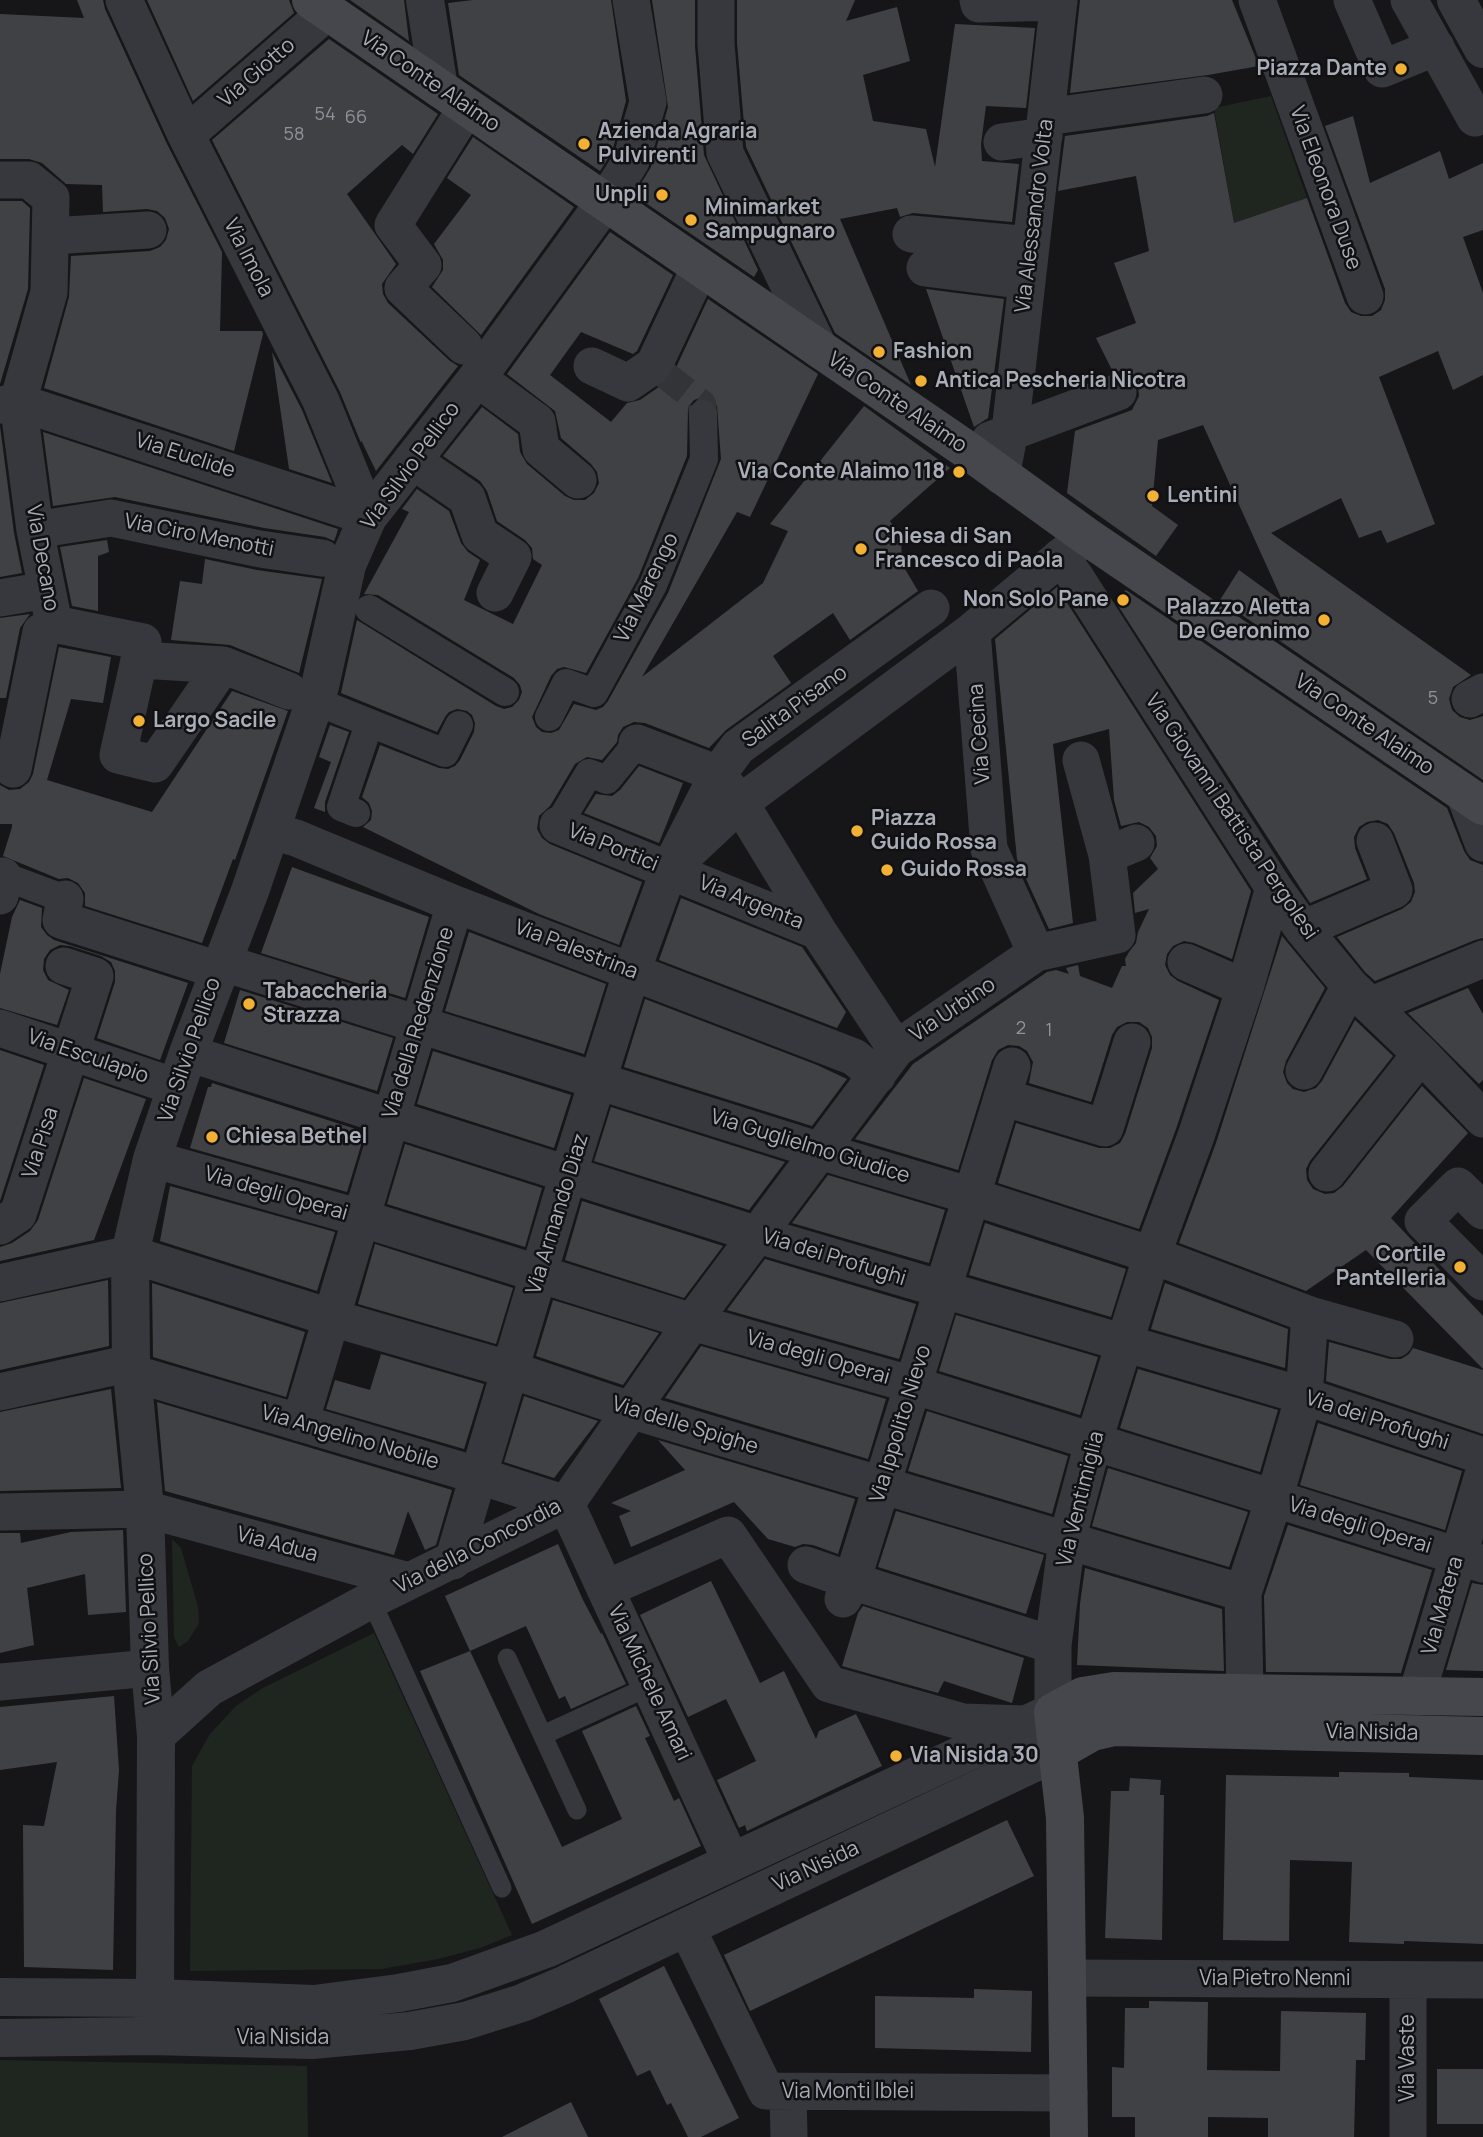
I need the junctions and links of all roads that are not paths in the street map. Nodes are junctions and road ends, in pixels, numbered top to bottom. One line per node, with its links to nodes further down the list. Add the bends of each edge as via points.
1 (124, 0): 18 (street, Via Imola)
2 (426, 0): 15 (street)
3 (631, 0): 21 (street, via 648,102 631,161)
4 (716, 0): 30 (street, via 724,153)
5 (978, 0): 10 (street, via 979,4)
6 (1257, 0): 29 (street, Via Eleonora Duse)
7 (1352, 0): 12 (street, via 1382,69)
8 (1409, 0): 12 (street)
9 (1456, 0): 13 (street)
10 (1059, 1): 17 (street, Via Alessandro Volta)
11 (319, 6): 15 (main road, Via Conte Alaimo); 18 (street, Via Giotto)
12 (1436, 47): 16 (street, via 1475,118)
13 (1483, 49)
14 (1204, 95): 17 (street)
15 (453, 97): 21 (main road, Via Conte Alaimo); 31 (street, via 393,225 423,265 403,288)
16 (1483, 114)
17 (1045, 126): 19 (street); 25 (street, Via Alessandro Volta)
18 (186, 135): 41 (street, Via Imola, via 321,401)
19 (1002, 142)
20 (0, 180): 24 (street, via 29,180 51,198)
21 (605, 202): 26 (main road, Via Conte Alaimo); 31 (street, Via Silvio Pellico)
22 (148, 230): 24 (street)
23 (911, 234): 25 (street)
24 (51, 236): 34 (street, via 49,292)
25 (1031, 245): 28 (street, Via Alessandro Volta)
26 (700, 267): 30 (main road, Via Conte Alaimo); 32 (street, via 659,369 628,383)
27 (925, 268): 28 (street)
28 (1027, 281): 36 (street, Via Alessandro Volta)
29 (1365, 296)
30 (820, 350): 37 (main road, Via Conte Alaimo)
31 (470, 362): 38 (street, Via Silvio Pellico); 40 (street, via 537,422 541,449)
32 (592, 366)
33 (1118, 392): 36 (street)
34 (9, 404): 41 (street, Via Euclide); 42 (street, Via Decano)
35 (703, 414): 55 (street, Via Marengo, via 704,459 653,585 594,693 566,683)
36 (1010, 431): 37 (street); 39 (street, Via Alessandro Volta)
37 (967, 450): 39 (main road, Via Conte Alaimo)
38 (412, 460): 41 (street, Via Silvio Pellico); 45 (street, via 467,498 481,535 513,557)
39 (1001, 476): 43 (main road, Via Conte Alaimo)
40 (578, 480)
41 (368, 517): 54 (street, Via Silvio Pellico)
42 (35, 530): 44 (street, Via Ciro Menotti, via 111,518); 47 (street, Via Decano)
43 (1073, 546): 50 (street); 62 (main road, Via Conte Alaimo); 71 (street, Via Giovanni Battista Pergolesi, via 1074,575)
44 (322, 558)
45 (495, 593)
46 (0, 598): 47 (street)
47 (51, 607): 51 (street, Via Decano); 60 (street, via 41,632)
48 (931, 608): 61 (street, Salita Pisano, via 738,747)
49 (369, 609): 53 (street)
50 (972, 631): 63 (street); 76 (street, Via Cecina, via 989,849)
51 (142, 651): 52 (street, Via Decano); 52 (street, via 118,755 155,764)
52 (223, 665): 54 (street, Via Decano)
53 (505, 692)
54 (302, 696): 56 (street); 66 (street, Via Silvio Pellico)
55 (549, 717)
56 (369, 724): 57 (street, via 445,753); 64 (street, via 341,807)
57 (459, 725)
58 (637, 743): 61 (street); 65 (street, via 607,780 589,773)
59 (1081, 760): 76 (street, via 1121,849 1116,936)
60 (13, 769)
61 (718, 774): 63 (street); 69 (street, Salita Pisano)
62 (1474, 800): 68 (street)
63 (740, 803): 69 (street); 75 (street)
64 (356, 813)
65 (558, 825): 69 (street, Via Portici)
66 (271, 831): 73 (street, Via Palestrina); 78 (street, Via Silvio Pellico)
67 (1375, 841): 74 (street, via 1394,890)
68 (1483, 844)
69 (669, 870): 75 (street, Via Argenta); 80 (street, Via Armando Diaz)
70 (2, 886): 72 (street)
71 (1274, 888): 74 (street, Via Giovanni Battista Pergolesi); 82 (street, Via Ventimiglia)
72 (65, 899): 78 (street, Via Guglielmo Giudice, via 61,920)
73 (454, 904): 80 (street, Via Palestrina); 84 (street, Via della Redenzione)
74 (1303, 929): 83 (street, Via Giovanni Battista Pergolesi)
75 (818, 931): 89 (street, Via Argenta)
76 (1036, 953): 89 (street, Via Urbino)
77 (1186, 962): 82 (street)
78 (220, 966): 84 (street, Via Guglielmo Giudice); 90 (street, Via Silvio Pellico)
79 (64, 967): 87 (street, Via Pisa, via 95,976)
80 (632, 971): 89 (street, Via Palestrina, via 854,1057); 92 (street, Via Armando Diaz)
81 (1477, 973): 83 (street)
82 (1245, 988): 106 (street, Via Ventimiglia)
83 (1361, 996): 88 (street, Via Giovanni Battista Pergolesi); 91 (street)
84 (419, 1023): 92 (street, Via Guglielmo Giudice); 94 (street, Via della Redenzione)
85 (0, 1028): 87 (street, Via Esculapio)
86 (1132, 1042): 99 (street, Via Ippolito Nievo, via 1105,1128 1007,1081)
87 (71, 1051): 90 (street, Via Esculapio); 102 (street, Via Pisa, via 18,1214)
88 (1421, 1054): 93 (street, Via Giovanni Battista Pergolesi); 97 (street)
89 (887, 1062): 95 (street, Via della Concordia)
90 (182, 1070): 94 (street, Via dei Profughi); 96 (street, Via Silvio Pellico)
91 (1304, 1070)
92 (598, 1080): 95 (street, Via Guglielmo Giudice); 98 (street, Via Armando Diaz)
93 (1479, 1107)
94 (390, 1119): 98 (street, Via dei Profughi); 101 (street, Via della Redenzione)
95 (820, 1151): 99 (street, Via Guglielmo Giudice); 104 (street, Via della Concordia)
96 (152, 1159): 101 (street, Via degli Operai); 105 (street, Via Silvio Pellico)
97 (1327, 1173)
98 (569, 1175): 104 (street, Via dei Profughi); 107 (street, Via Armando Diaz)
99 (971, 1196): 106 (street, Via Guglielmo Giudice); 110 (street, Via Ippolito Nievo)
100 (1483, 1211): 109 (street, via 1458,1186 1423,1221)
101 (361, 1218): 107 (street, Via degli Operai); 112 (street, Via della Redenzione)
102 (0, 1226)
103 (0, 1232): 108 (street)
104 (758, 1235): 110 (street, Via dei Profughi); 113 (street, Via della Concordia)
105 (130, 1254): 108 (street); 112 (street, Via delle Spighe); 116 (street, Via Silvio Pellico)
106 (1152, 1255): 111 (street, Via Guglielmo Giudice); 115 (street, Via Ventimiglia)
107 (540, 1273): 113 (street, Via degli Operai); 117 (street, Via Armando Diaz)
108 (7, 1282)
109 (1483, 1282)
110 (943, 1290): 115 (street, Via dei Profughi); 118 (street, Via Ippolito Nievo)
111 (1310, 1315): 114 (street, Via Guglielmo Giudice); 120 (street)
112 (332, 1318): 117 (street, Via delle Spighe); 122 (street, Via della Redenzione)
113 (692, 1322): 118 (street, Via degli Operai); 121 (street, Via della Concordia)
114 (1395, 1339)
115 (1124, 1343): 120 (street, Via dei Profughi); 123 (street, Via Ventimiglia)
116 (132, 1368): 119 (street); 122 (street, Via Angelino Nobile); 130 (street, Via Silvio Pellico)
117 (511, 1370): 121 (street, Via delle Spighe); 126 (street, Via Armando Diaz)
118 (913, 1385): 123 (street, Via degli Operai); 127 (street, Via Ippolito Nievo)
119 (0, 1392)
120 (1304, 1396): 124 (street, Via dei Profughi); 128 (street)
121 (629, 1410): 127 (street, Via delle Spighe); 129 (street, Via della Concordia)
122 (300, 1423): 126 (street, Via Angelino Nobile)
123 (1093, 1443): 128 (street, Via degli Operai); 132 (street, Via Ventimiglia)
124 (1483, 1456)
125 (1483, 1475): 133 (street, Via Matera)
126 (480, 1476): 129 (street, Via Angelino Nobile); 134 (street, Via Armando Diaz)
127 (882, 1485): 132 (street, Via delle Spighe); 138 (street, Via Ippolito Nievo)
128 (1274, 1499): 133 (street, Via degli Operai); 139 (street)
129 (566, 1504): 134 (street, Via della Concordia); 137 (street, Via Michele Amari)
130 (145, 1509): 131 (street, Via Adua); 136 (street, Via Adua); 143 (street, Via Silvio Pellico)
131 (0, 1512)
132 (1067, 1540): 139 (street, Via delle Spighe); 141 (street, Via Ventimiglia)
133 (1470, 1560): 147 (street, Via Matera)
134 (453, 1561): 136 (street, Via della Concordia)
135 (806, 1565): 138 (street)
136 (410, 1581): 140 (street, Via della Concordia)
137 (605, 1589): 145 (street, Via Michele Amari); 149 (street, via 728,1535 829,1684 962,1722)
138 (847, 1590): 141 (street)
139 (1242, 1593): 146 (street)
140 (371, 1600): 151 (street, Via della Concordia, via 209,1688); 156 (lane)
141 (1052, 1645): 149 (street, Via Ventimiglia)
142 (507, 1658): 150 (lane)
143 (150, 1668): 144 (street); 151 (street, Via Silvio Pellico)
144 (0, 1682)
145 (649, 1686): 150 (lane); 155 (street, Via Michele Amari)
146 (1245, 1692): 147 (main road, Via Nisida); 149 (main road, Via Nisida, via 1114,1691 1083,1696)
147 (1416, 1697): 148 (main road, Via Nisida)
148 (1483, 1697)
149 (1039, 1718): 153 (main road, Via Ventimiglia); 155 (street, Via Nisida)
150 (542, 1735): 154 (lane)
151 (156, 1736): 162 (street, Via Silvio Pellico)
152 (1483, 1736): 153 (main road, Via Nisida, via 1114,1727 1092,1732)
153 (1057, 1752): 157 (street, Via Nisida); 158 (main road, Via Ventimiglia, via 1065,1818)
154 (577, 1810)
155 (732, 1861): 162 (street, Via Nisida, via 546,1949 452,1983 314,2004)
156 (502, 1888)
157 (687, 1928): 163 (street, Via Nisida, via 533,1999 465,2021 312,2040); 165 (street, Via Monti Iblei, via 766,2091)
158 (1067, 1978): 159 (street, Via Pietro Nenni); 166 (main road, Via Ventimiglia)
159 (1408, 1980): 160 (street, Via Pietro Nenni); 169 (street, Via Vaste)
160 (1483, 1980)
161 (0, 1997): 162 (street, Via Nisida)
162 (155, 1998): 163 (street, Via Silvio Pellico)
163 (151, 2036): 164 (street, Via Nisida)
164 (0, 2038)
165 (788, 2092): 166 (street, Via Monti Iblei); 167 (street)
166 (1069, 2093): 168 (main road, Via Ventimiglia)
167 (789, 2137)
168 (1069, 2137)
169 (1408, 2137)

